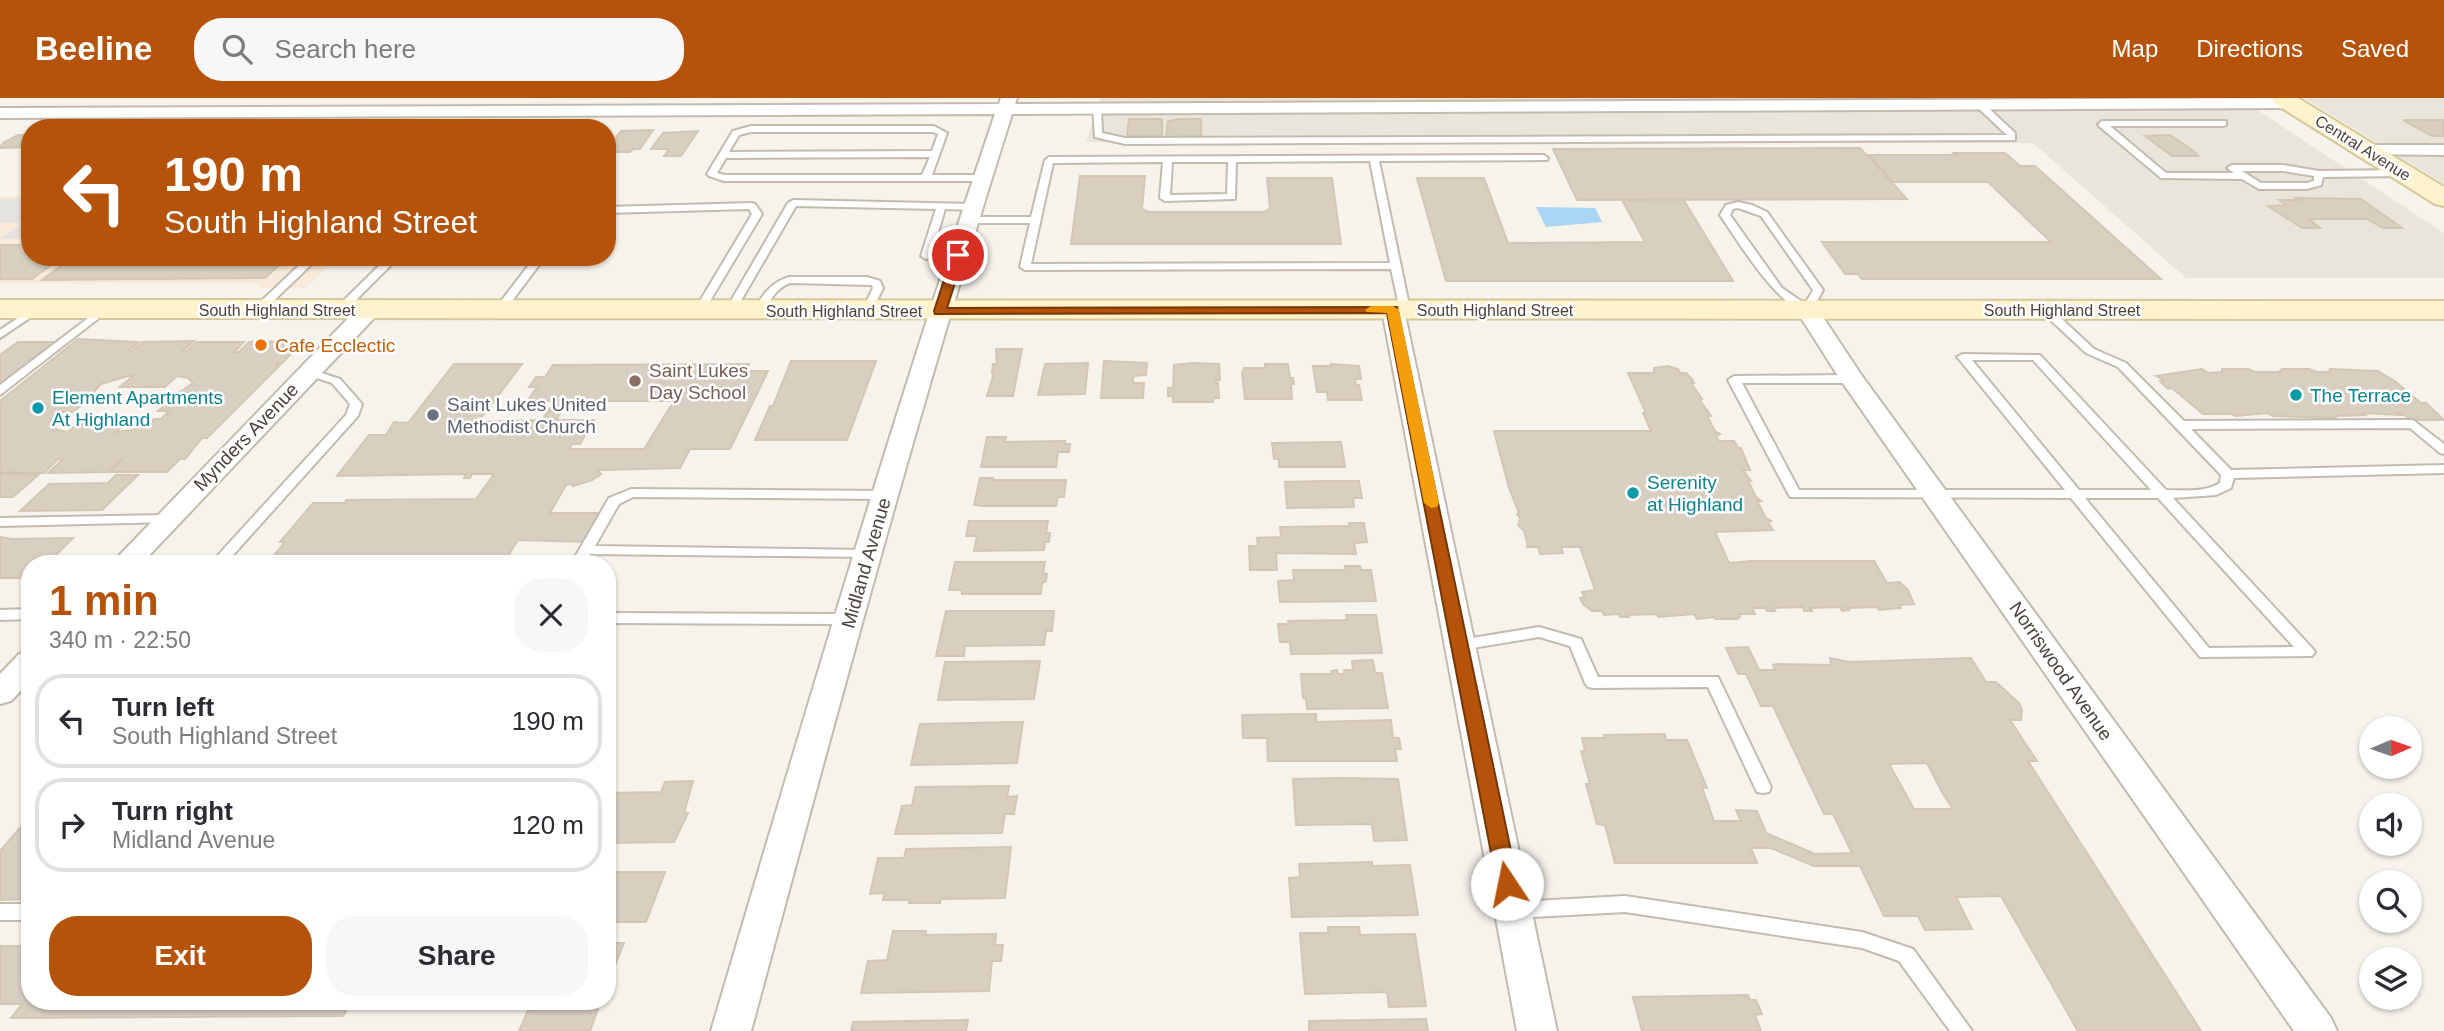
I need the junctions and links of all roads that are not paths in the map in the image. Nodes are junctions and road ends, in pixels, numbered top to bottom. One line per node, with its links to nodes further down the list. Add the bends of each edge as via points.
1 (2286, 100): 3 (street); 7 (main road, Central Avenue)
2 (1008, 103): 4 (street); 5 (street); 19 (street, Midland Avenue)
3 (1979, 104): 4 (street); 4 (lane, via 2012,138 1125,141 1098,135)
4 (1097, 107)
5 (0, 113)
6 (2223, 123): 17 (lane, via 2102,124 2164,176)
7 (2368, 150): 8 (street); 15 (main road, Central Avenue)
8 (2444, 150)
9 (935, 154): 10 (lane); 10 (lane, via 943,133 934,130 751,129 736,134); 18 (lane)
10 (723, 155): 18 (lane, via 712,174 724,178)
11 (1544, 158): 14 (lane)
12 (1168, 160): 13 (lane); 13 (lane, via 1165,198 1232,197); 24 (lane, via 1049,160)
13 (1232, 160): 14 (lane)
14 (1374, 160): 29 (lane)
15 (2405, 173): 16 (lane); 20 (main road, Central Avenue)
16 (2319, 174): 17 (lane, via 2318,183 2307,186 2259,187); 17 (lane, via 2283,168 2231,169)
17 (2243, 176)
18 (926, 178): 19 (lane)
19 (983, 178): 23 (street, Midland Avenue)
20 (2444, 198)
21 (941, 207): 23 (lane); 25 (lane, via 926,256); 41 (lane, via 793,203)
22 (616, 210): 40 (lane, via 752,206 757,214)
23 (971, 214): 24 (lane); 25 (street, Midland Avenue)
24 (1035, 220): 29 (lane, via 1025,267)
25 (958, 255): 42 (street, Midland Avenue)
26 (304, 266): 33 (lane)
27 (387, 266): 38 (lane)
28 (533, 266): 39 (lane)
29 (1396, 266): 34 (lane)
30 (0, 309): 31 (main road, South Highland Street)
31 (36, 309): 32 (main road, South Highland Street); 43 (lane)
32 (104, 309): 33 (main road, South Highland Street); 46 (lane)
33 (258, 310): 38 (main road, South Highland Street)
34 (1399, 310): 35 (main road, South Highland Street); 42 (main road, South Highland Street); 66 (street)
35 (1807, 310): 35 (lane, via 1818,290 1764,214 1749,207 1729,207 1725,215 1778,290); 36 (main road, South Highland Street); 45 (street, Norriswood Avenue)
36 (2046, 310): 37 (main road, South Highland Street); 47 (lane, via 2090,351 2122,365)
37 (2444, 310)
38 (354, 311): 39 (main road, South Highland Street); 44 (street, Mynders Avenue)
39 (499, 311): 40 (main road, South Highland Street)
40 (699, 311): 41 (main road, South Highland Street)
41 (744, 311): 42 (main road, South Highland Street)
42 (940, 311): 53 (street, Midland Avenue)
43 (0, 335)
44 (309, 372): 55 (street, Mynders Avenue); 59 (lane, via 336,382 356,404 352,416)
45 (1852, 379): 54 (street, Norriswood Avenue); 54 (lane, via 1734,380 1795,494)
46 (0, 391)
47 (2181, 425): 48 (lane, via 2413,424); 50 (lane)
48 (2444, 450)
49 (2444, 469): 50 (lane)
50 (2228, 474): 52 (lane, via 2226,485 2216,491)
51 (2075, 494): 52 (lane); 52 (lane, via 1963,358 2036,357); 52 (lane, via 2205,653 2307,652); 54 (lane)
52 (2162, 494)
53 (886, 495): 57 (street, Midland Avenue); 60 (lane, via 631,493 614,501)
54 (1935, 495): 76 (street, Norriswood Avenue)
55 (167, 519): 56 (lane); 58 (street, Mynders Avenue)
56 (0, 522)
57 (867, 553): 61 (lane); 65 (street, Midland Avenue)
58 (133, 555)
59 (225, 555)
60 (582, 555)
61 (616, 557)
62 (21, 614): 63 (lane)
63 (0, 615)
64 (616, 618): 65 (lane)
65 (850, 619): 73 (street, Midland Avenue)
66 (1460, 645): 69 (lane, via 1539,632 1576,643 1593,683 1713,681); 70 (street)
67 (21, 671): 68 (street)
68 (0, 693)
69 (1763, 787)
70 (1513, 911): 74 (street); 75 (lane, via 1625,904 1862,940 1906,955)
71 (0, 912): 72 (lane)
72 (21, 912)
73 (731, 1031)
74 (1537, 1031)
75 (1962, 1031)
76 (2317, 1031)

